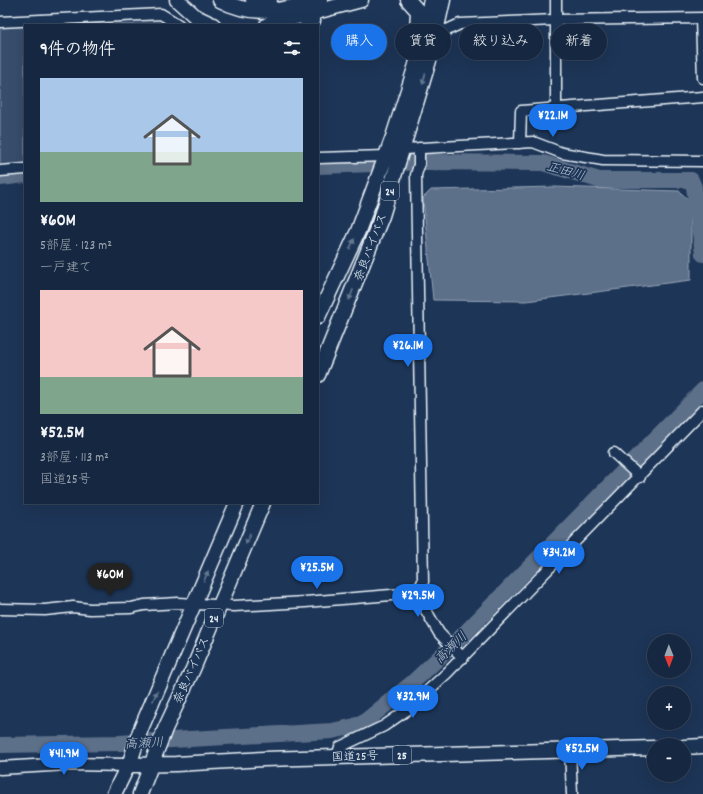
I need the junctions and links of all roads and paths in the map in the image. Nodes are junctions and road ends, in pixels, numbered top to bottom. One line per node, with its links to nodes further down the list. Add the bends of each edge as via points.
1 (177, 0): 16 (highway, via 196,17)
2 (220, 0): 11 (highway, via 241,9 261,12)
3 (253, 0): 4 (highway)
4 (270, 0)
5 (344, 0): 11 (highway)
6 (361, 0): 11 (highway)
7 (408, 0): 24 (highway, via 418,11 419,23)
8 (431, 0): 24 (highway, 奈良バイパス / 24, via 416,65)
9 (443, 0): 18 (highway, 奈良バイパス / 24)
10 (556, 0): 13 (street)
11 (325, 4): 17 (highway)
12 (702, 18): 13 (street); 21 (street)
13 (555, 20): 19 (street, via 460,24); 23 (street)
14 (0, 22): 15 (street, via 161,14)
15 (177, 24)
16 (211, 24)
17 (271, 24)
18 (437, 24)
19 (451, 28)
20 (428, 60): 27 (highway, 奈良バイパス / 24, one-way to 27)
21 (703, 78)
22 (703, 97): 23 (street)
23 (556, 108): 25 (street, via 521,111)
24 (393, 137): 28 (highway, 奈良バイパス / 24)
25 (520, 143): 26 (street); 30 (street, via 533,142 562,154 603,160)
26 (419, 148): 27 (street); 40 (street, via 416,175 423,582)
27 (404, 149): 28 (street); 34 (highway, 奈良バイパス / 24, one-way to 34, via 382,216)
28 (386, 156): 29 (street); 33 (highway, 奈良バイパス / 24, one-way to 28, via 358,231)
29 (319, 158)
30 (703, 161)
31 (24, 169): 32 (street)
32 (0, 171)
33 (319, 315)
34 (319, 373)
35 (703, 410): 37 (street)
36 (614, 453): 37 (street)
37 (639, 476): 44 (street)
38 (237, 504): 41 (highway, 奈良バイパス / 24, one-way to 38)
39 (264, 504): 42 (highway, 奈良バイパス / 24, one-way to 42)
40 (416, 593): 42 (street, via 305,602); 44 (street, via 442,636)
41 (194, 605): 42 (street); 43 (street, via 178,603 131,608); 50 (highway, 奈良バイパス / 24, one-way to 41)
42 (219, 605): 51 (highway, 奈良バイパス / 24)
43 (0, 609)
44 (462, 657): 49 (street, via 407,710 384,726 340,747)
45 (703, 746): 46 (highway)
46 (691, 747)
47 (647, 748): 48 (highway, 国道25号 / 25)
48 (570, 750): 49 (highway, 国道25号 / 25); 55 (street)
49 (337, 756): 51 (highway, 国道25号 / 25)
50 (129, 762): 51 (highway, 国道25号 / 25); 52 (main road); 53 (highway, 奈良バイパス / 24)
51 (151, 762): 54 (highway, 奈良バイパス / 24)
52 (0, 768)
53 (114, 794)
54 (140, 794)
55 (572, 794)

